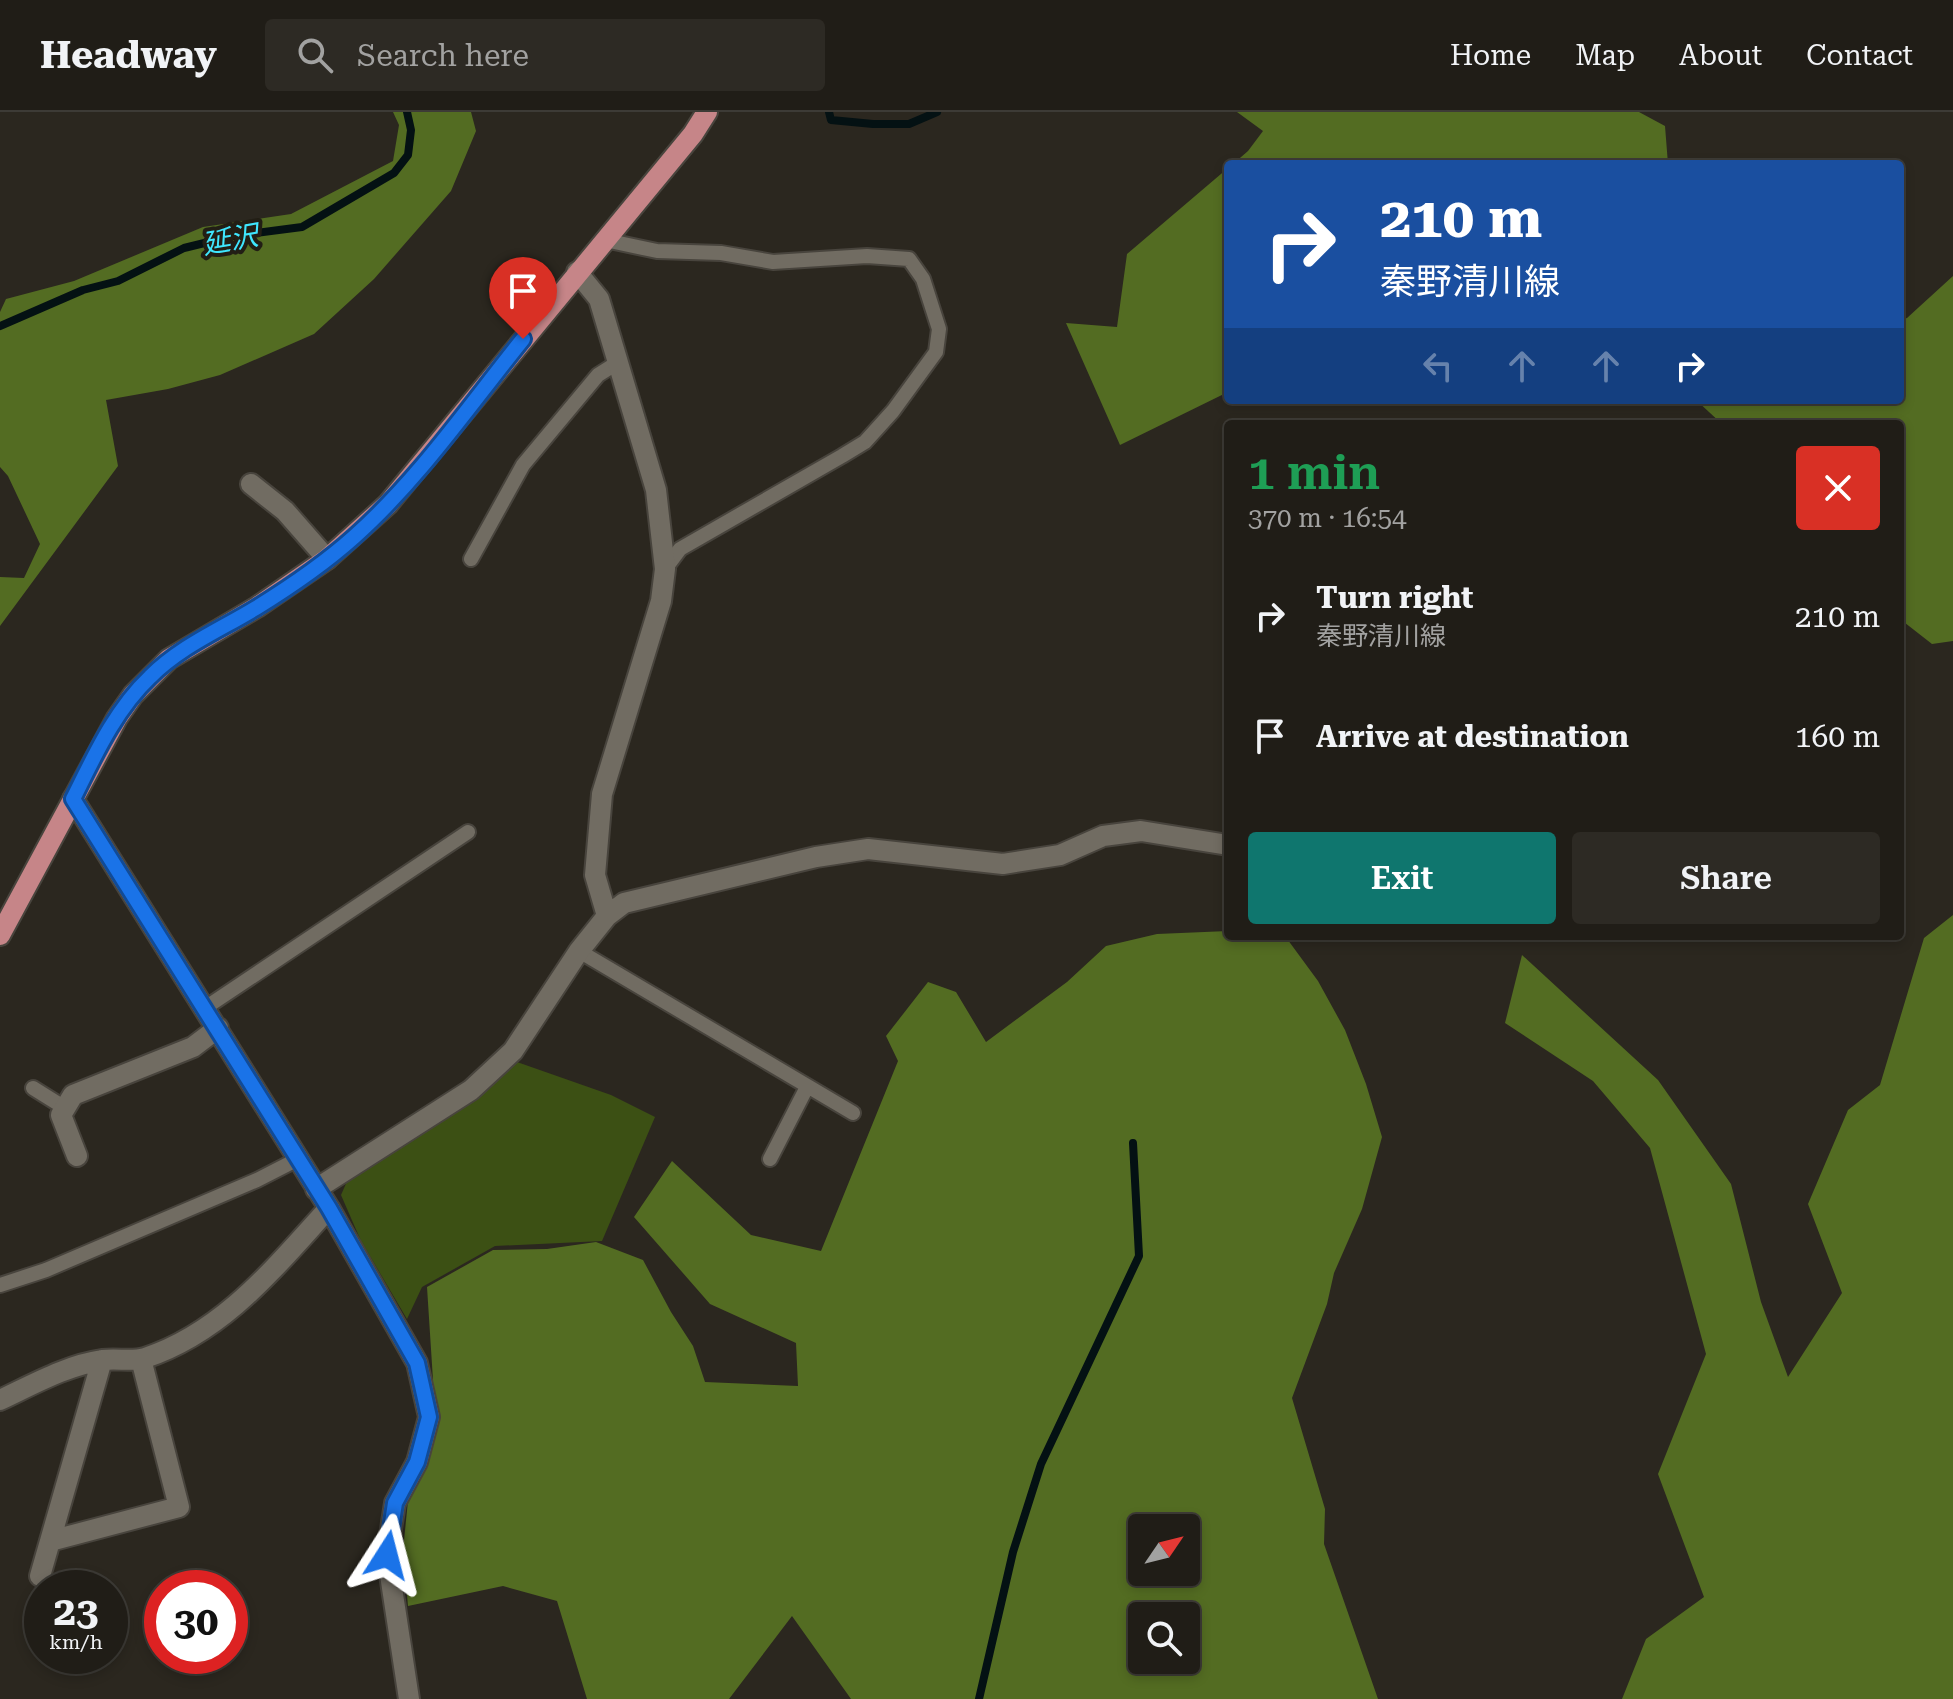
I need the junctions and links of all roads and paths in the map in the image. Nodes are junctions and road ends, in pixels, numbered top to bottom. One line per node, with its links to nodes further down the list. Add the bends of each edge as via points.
1 (707, 112): 2 (main road)
2 (605, 240): 3 (main road); 8 (lane, via 657,251 721,253 773,262 909,259 923,279 939,329 936,352 865,442 680,549)
3 (577, 272): 4 (street, via 599,299); 6 (main road, via 388,504)
4 (617, 363): 7 (lane, via 598,375 523,465); 8 (street, via 656,490)
5 (251, 484): 6 (street, via 285,511)
6 (327, 559): 9 (main road, via 182,650 149,677 117,718)
7 (471, 559)
8 (665, 569): 12 (street, via 661,601 602,794 595,875)
9 (73, 799): 13 (main road); 15 (street)
10 (468, 832): 15 (lane)
11 (1224, 844): 12 (street, via 1141,831 1103,836 1060,855 1003,864 868,849 624,903)
12 (607, 916): 14 (street)
13 (0, 935)
14 (579, 951): 17 (lane); 24 (street, via 513,1051 471,1090)
15 (205, 1008): 16 (street)
16 (218, 1028): 19 (street, via 193,1047 73,1095); 22 (street)
17 (807, 1087): 20 (lane); 23 (lane)
18 (33, 1088): 19 (lane)
19 (65, 1108): 21 (street, via 61,1115)
20 (853, 1113)
21 (77, 1156)
22 (298, 1159): 24 (street); 26 (lane, via 46,1270)
23 (770, 1159)
24 (316, 1189): 25 (street)
25 (329, 1208): 27 (street, via 227,1313 185,1342); 32 (street, via 417,1363 429,1417 417,1462 395,1503 387,1555)
26 (0, 1285)
27 (141, 1359): 28 (street); 30 (street, via 179,1507)
28 (102, 1360): 29 (street); 30 (street)
29 (0, 1400)
30 (50, 1541): 31 (street)
31 (42, 1570)
32 (409, 1699)

